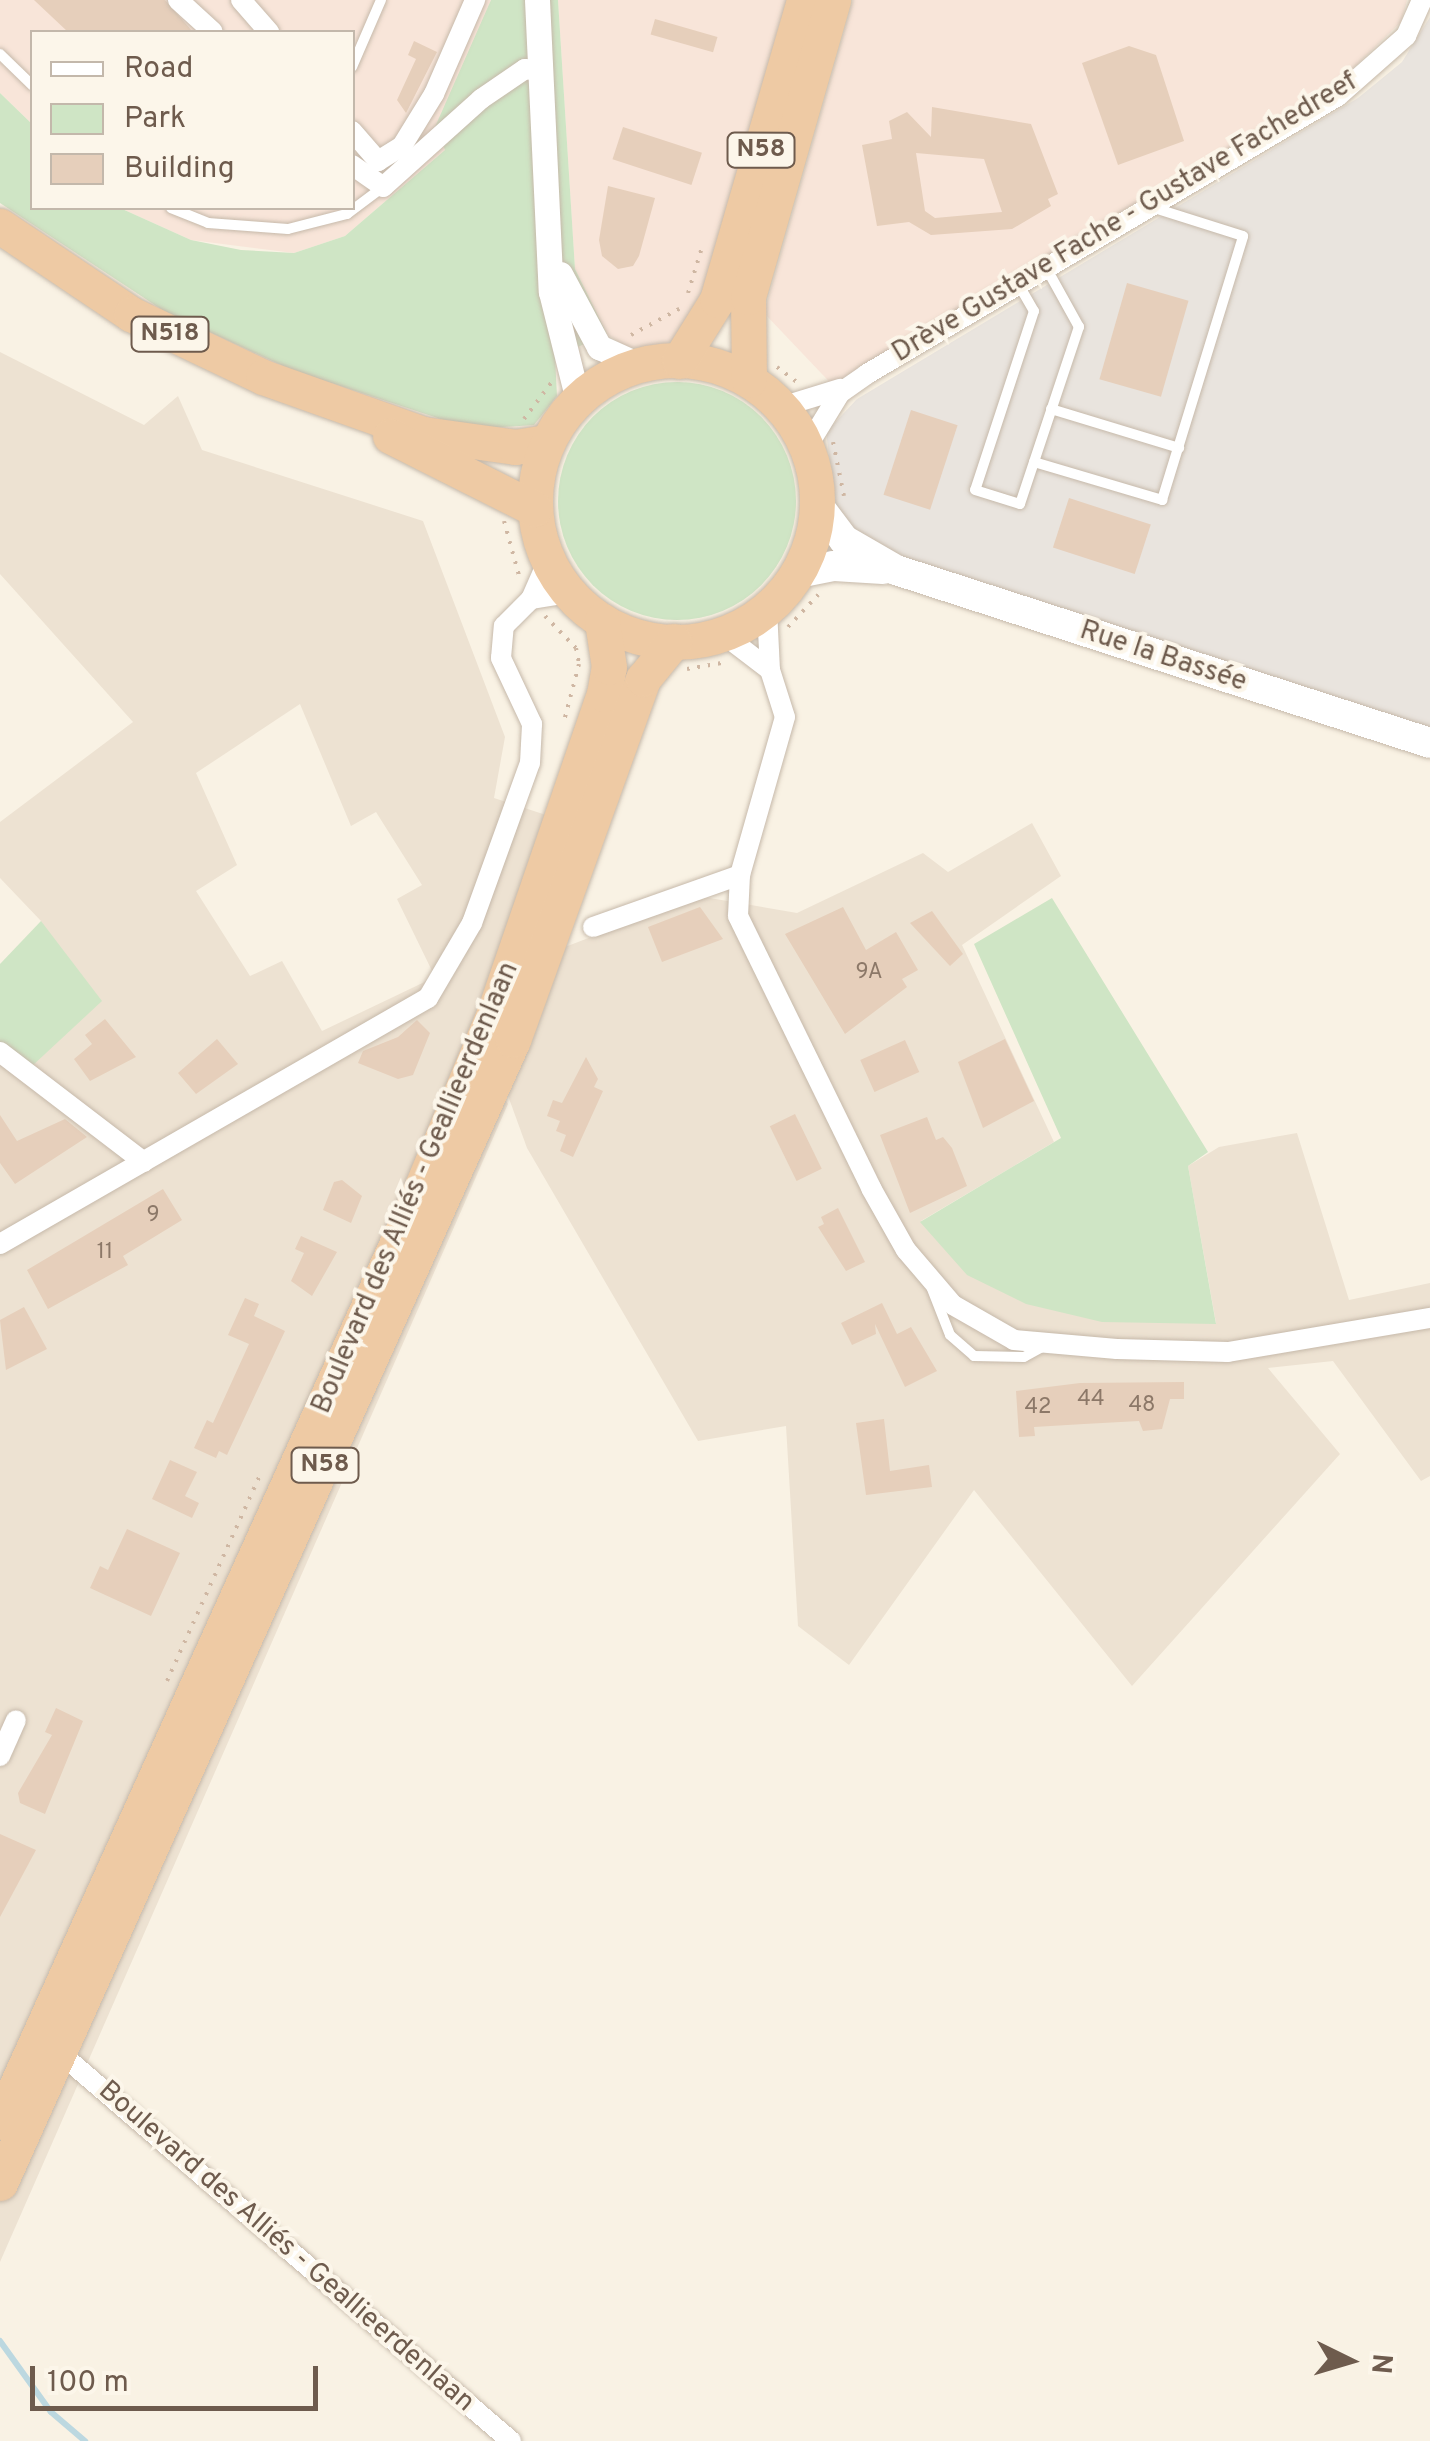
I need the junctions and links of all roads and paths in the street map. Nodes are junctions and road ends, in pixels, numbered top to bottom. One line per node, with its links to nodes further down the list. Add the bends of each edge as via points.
1 (178, 0): 9 (street)
2 (241, 0): 10 (street)
3 (381, 0): 12 (lane)
4 (475, 0): 16 (street, via 416,127)
5 (537, 0): 13 (street)
6 (804, 0): 26 (highway, N58)
7 (834, 0): 25 (highway, N58, via 754,274)
8 (1422, 0): 18 (street, Drève Gustave Fache - Gustave Fachedreef, via 1406,36 1338,96)
9 (212, 30)
10 (267, 30)
11 (0, 54): 14 (lane)
12 (355, 60)
13 (540, 71): 16 (street, via 525,70 429,146); 22 (street)
14 (30, 82)
15 (355, 137): 16 (street)
16 (371, 172): 17 (lane)
17 (355, 200)
18 (1154, 208): 23 (street, Drève Gustave Fache - Gustave Fachedreef); 36 (lane, via 1244,236)
19 (176, 210): 20 (lane, via 208,223 288,229)
20 (349, 210)
21 (0, 226): 33 (highway, N518, via 131,314)
22 (552, 250): 27 (street, via 586,330 599,347); 29 (street, via 551,292)
23 (1048, 272): 24 (street, Drève Gustave Fache - Gustave Fachedreef); 32 (lane, via 1079,327)
24 (1020, 287): 31 (street, Drève Gustave Fache - Gustave Fachedreef); 37 (lane, via 1034,311 975,490 1020,504)
25 (744, 342): 28 (highway, N58); 31 (path, via 764,346 778,368 811,388)
26 (680, 361): 27 (highway); 28 (highway, via 717,366)
27 (639, 365): 29 (highway)
28 (749, 380): 30 (highway)
29 (578, 400): 34 (highway)
30 (781, 407): 31 (street); 35 (highway)
31 (821, 408): 35 (street, Drève Gustave Fache - Gustave Fachedreef); 38 (path)
32 (1051, 409): 36 (lane); 37 (lane)
33 (356, 413): 34 (highway, N518, via 478,444); 39 (highway, N518, via 416,452)
34 (548, 442): 39 (highway)
35 (807, 447): 38 (highway)
36 (1180, 448): 37 (lane, via 1162,500)
37 (1034, 462)
38 (831, 504): 42 (main road, Rue la Bassée, via 844,540); 43 (highway)
39 (534, 509): 40 (highway)
40 (548, 560): 44 (highway); 45 (street)
41 (847, 566): 42 (main road, Rue la Bassée); 43 (main road, Rue la Bassée); 50 (path, via 841,584 811,601)
42 (896, 570): 51 (main road, Rue la Bassée)
43 (798, 573): 46 (highway)
44 (569, 593): 45 (street); 47 (highway)
45 (531, 600): 55 (street, via 504,626 501,658 532,724 530,763 472,922 428,998)
46 (767, 610): 48 (highway); 50 (street)
47 (602, 621): 49 (highway); 63 (highway, Boulevard des Alliés - Geallieerdenlaan / N58, via 610,667 580,721 494,1013 415,1203)
48 (723, 634): 49 (highway); 50 (street)
49 (675, 657): 50 (path); 62 (highway, Boulevard des Alliés - Geallieerdenlaan / N58, via 642,679 513,1040)
50 (763, 658): 52 (street, via 783,701 784,732)
51 (1430, 744)
52 (740, 875): 53 (street); 57 (street, via 735,906 743,929 871,1188)
53 (594, 927)
54 (0, 1052): 55 (street)
55 (144, 1162): 56 (street)
56 (0, 1244)
57 (931, 1280): 59 (street, via 984,1325 1014,1340); 59 (lane, via 950,1336 974,1356 1024,1357)
58 (1430, 1318): 59 (street, via 1228,1352)
59 (1048, 1345)
60 (16, 1720): 61 (street)
61 (0, 1756)
62 (60, 2053): 64 (highway, Boulevard des Alliés - Geallieerdenlaan / N58); 65 (street, Boulevard des Alliés - Geallieerdenlaan)
63 (0, 2122)
64 (0, 2183)
65 (511, 2441)

